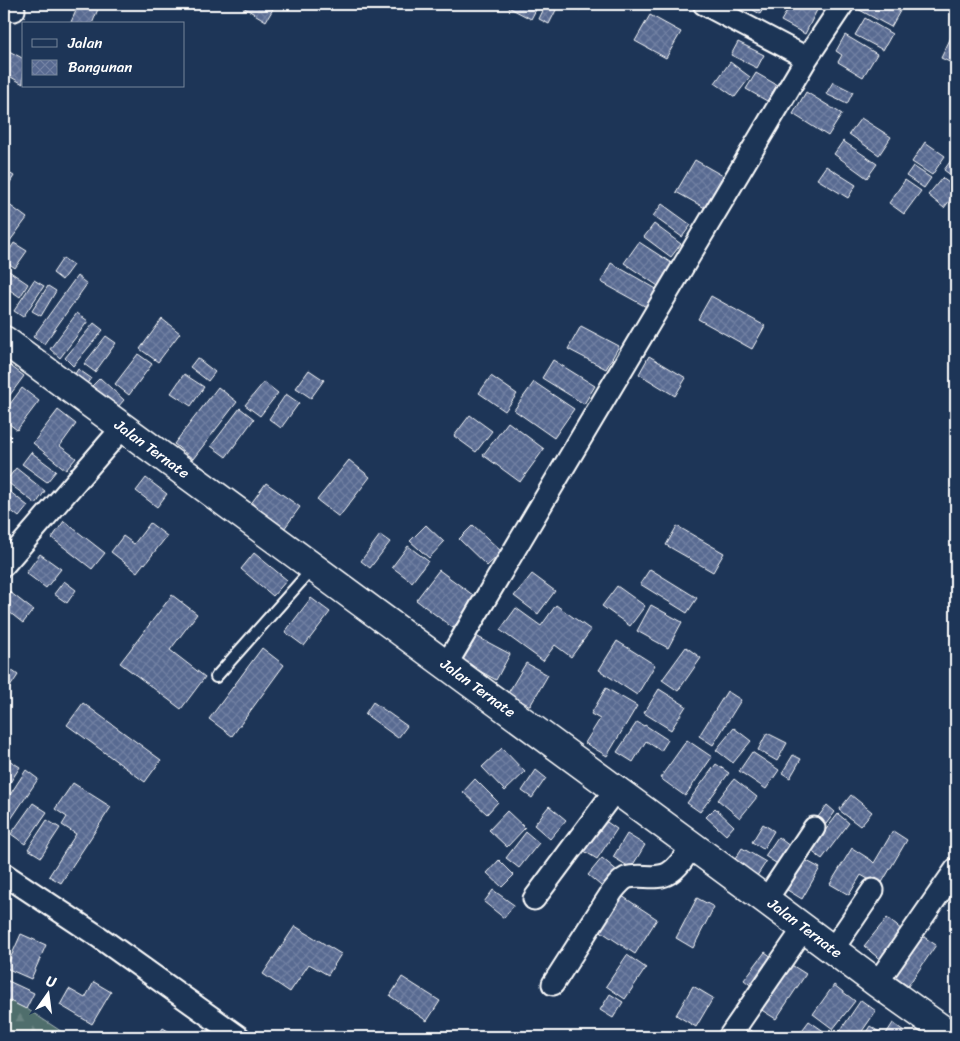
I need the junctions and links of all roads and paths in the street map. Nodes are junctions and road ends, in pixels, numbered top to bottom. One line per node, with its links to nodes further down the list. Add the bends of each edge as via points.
1 (704, 4): 3 (street)
2 (843, 4): 3 (street)
3 (807, 58): 8 (street)
4 (4, 340): 5 (street, Jalan Ternate)
5 (123, 427): 6 (street); 7 (street, Jalan Ternate)
6 (4, 565)
7 (314, 568): 8 (street, Jalan Ternate); 9 (lane)
8 (446, 665): 10 (street, Jalan Ternate)
9 (216, 677)
10 (616, 790): 12 (street, Jalan Ternate); 16 (street)
11 (814, 828): 17 (street)
12 (692, 846): 17 (street, Jalan Ternate); 21 (street, via 671,872 663,876 626,878 620,883)
13 (956, 869): 20 (street)
14 (4, 874): 22 (street)
15 (873, 890): 19 (street)
16 (534, 899)
17 (766, 900): 18 (street, Jalan Ternate)
18 (804, 928): 19 (street, Jalan Ternate); 23 (street)
19 (833, 949): 20 (street, Jalan Ternate)
20 (877, 983): 24 (street, Jalan Ternate)
21 (553, 984)
22 (239, 1037)
23 (729, 1037)
24 (953, 1037)

